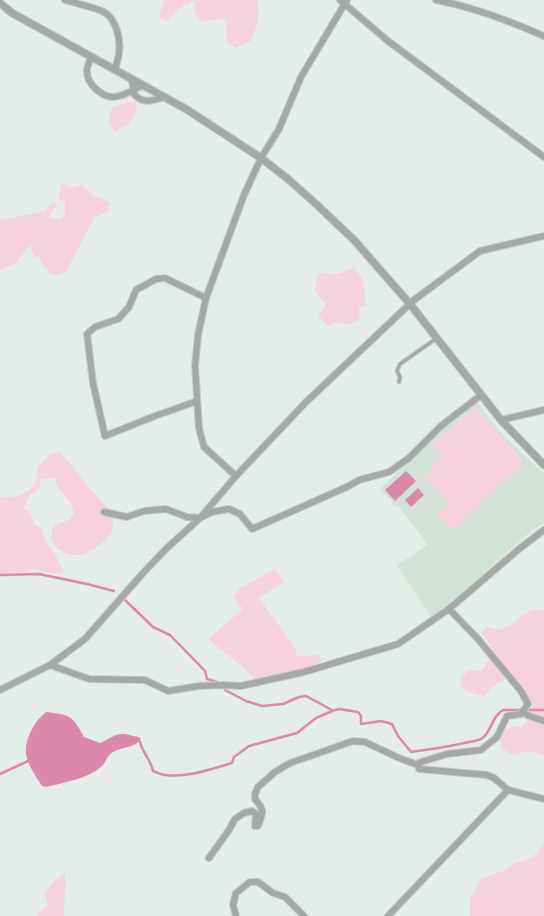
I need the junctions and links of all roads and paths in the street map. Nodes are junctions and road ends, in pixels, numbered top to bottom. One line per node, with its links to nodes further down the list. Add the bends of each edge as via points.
1 (65, 0): 7 (street, via 104,12 110,17 119,42)
2 (436, 0): 5 (street, via 454,3 516,23)
3 (344, 2): 12 (street, via 388,41); 13 (street, via 301,77 279,129)
4 (0, 3): 6 (street, via 12,13)
5 (544, 36)
6 (91, 57): 7 (street); 10 (street, via 86,72 98,91 114,97)
7 (115, 70): 8 (street)
8 (132, 80): 9 (street); 10 (street)
9 (142, 85): 10 (street); 11 (street)
10 (133, 90): 11 (street, via 137,98 149,102)
11 (164, 97): 13 (street)
12 (544, 157)
13 (261, 158): 15 (street, via 244,195); 16 (street, via 316,203 354,240)
14 (544, 236): 16 (street, via 480,251)
15 (206, 298): 20 (street, via 195,366); 20 (street, via 165,278 156,280 136,290 129,307 118,319 95,327 88,334 93,383 105,436)
16 (410, 304): 17 (street); 24 (street, via 306,402)
17 (437, 337): 18 (lane, via 400,364 397,371); 19 (street)
18 (399, 382)
19 (481, 395): 22 (street); 26 (street, via 442,426 409,458 389,472 359,480 252,529 240,514 229,509 212,512)
20 (197, 401): 24 (street, via 199,428 204,447)
21 (544, 410): 22 (street)
22 (501, 420): 23 (street)
23 (544, 465)
24 (236, 476): 26 (street)
25 (104, 512): 26 (street, via 127,517 166,509 187,517)
26 (200, 518): 29 (street, via 143,573 85,639)
27 (544, 530): 28 (street)
28 (449, 609): 29 (street, via 398,644 304,672 241,686 205,686 168,691 145,680 89,679); 31 (street, via 521,691 528,704)
29 (50, 665): 30 (street)
30 (0, 690)
31 (523, 711): 32 (street); 33 (street, via 521,714 507,716 497,737 481,750 447,754 423,760)
32 (544, 721)
33 (418, 765): 34 (street, via 419,769 487,775); 36 (street, via 365,742 353,741 290,763 258,787 255,799 262,806 263,812 258,826 255,826 256,814 252,811 244,813 235,819)
34 (508, 790): 35 (street); 39 (street)
35 (544, 799)
36 (209, 858)
37 (236, 916): 38 (street, via 232,905 236,893 250,882 258,882 273,893 285,897)
38 (304, 916)
39 (388, 916)

